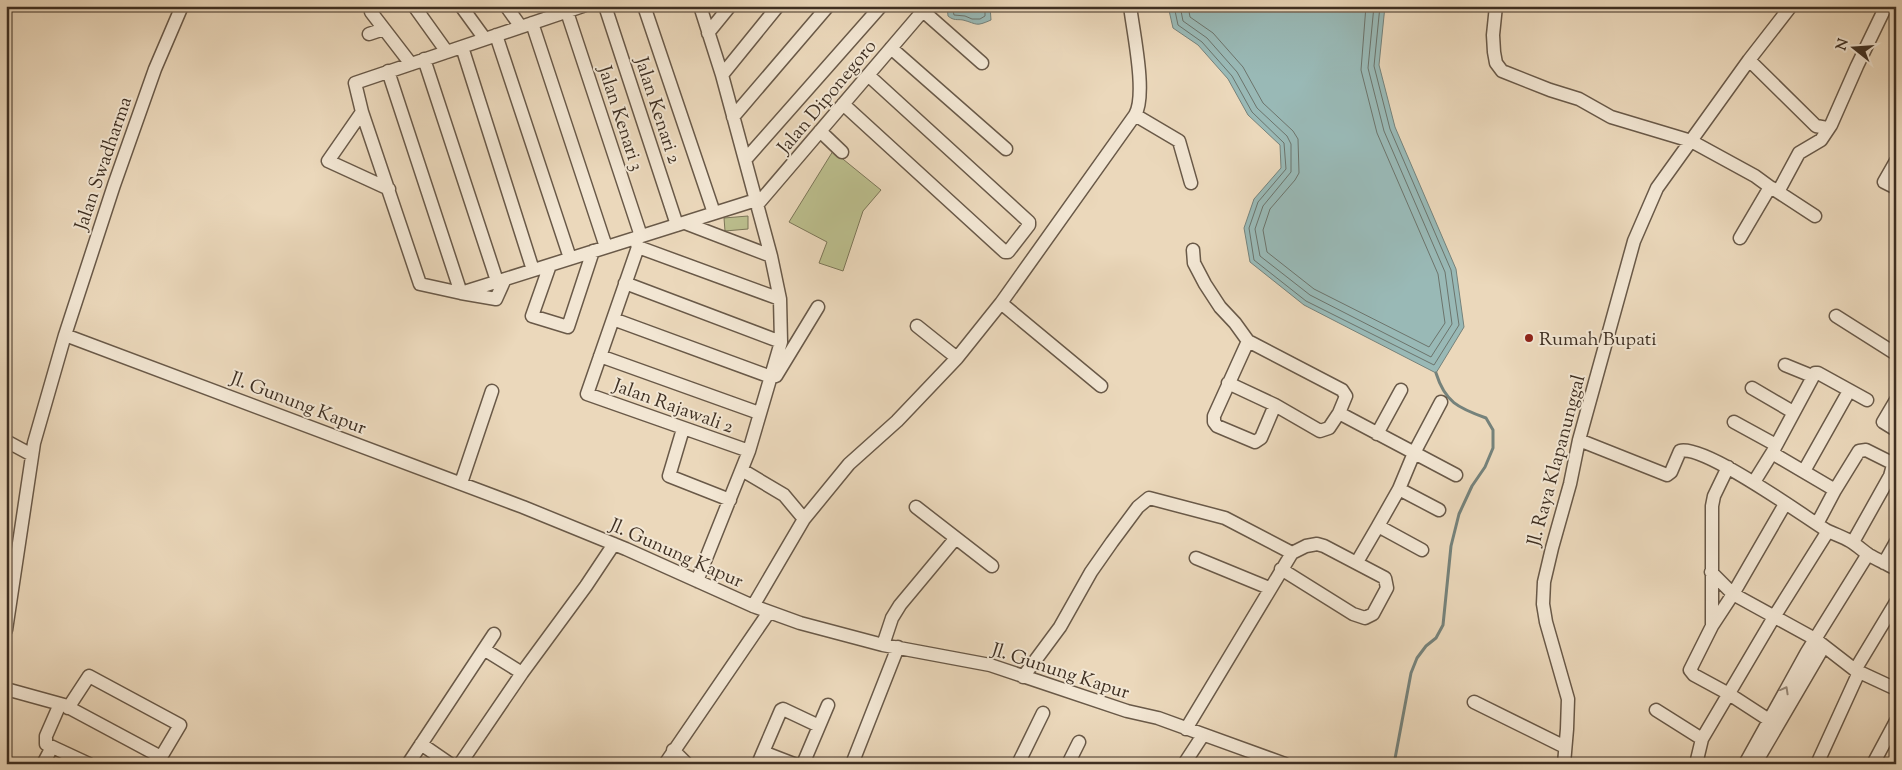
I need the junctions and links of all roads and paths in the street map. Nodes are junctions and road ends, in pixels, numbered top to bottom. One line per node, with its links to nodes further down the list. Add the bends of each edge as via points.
1 (182, 6): 72 (street, Jalan Swadharma, via 155,70 114,185)
2 (414, 6): 27 (street)
3 (461, 6): 24 (street)
4 (506, 6): 20 (street)
5 (584, 6): 18 (street)
6 (605, 6): 53 (street, Jalan Kenari 2)
7 (644, 6): 51 (street)
8 (700, 6): 22 (street)
9 (730, 6): 22 (street)
10 (778, 6): 33 (street)
11 (828, 6): 38 (street)
12 (880, 6): 44 (street)
13 (1130, 6): 37 (street, via 1140,87)
14 (1496, 6): 41 (street, via 1494,52 1502,71 1579,99 1611,117)
15 (1791, 6): 29 (street, Jl. Raya Klapanunggal)
16 (1886, 6): 39 (street)
17 (925, 8): 26 (street, Jalan Diponegoro); 30 (street)
18 (560, 11): 20 (street); 55 (street, Jalan Kenari 3)
19 (371, 12): 21 (street)
20 (526, 25): 24 (street); 56 (street)
21 (384, 29): 23 (street); 31 (street)
22 (708, 33): 33 (street)
23 (369, 34)
24 (491, 37): 25 (street); 60 (street)
25 (462, 47): 27 (street); 62 (street)
26 (891, 48): 34 (street, Jalan Diponegoro); 42 (street)
27 (447, 52): 28 (street)
28 (424, 59): 31 (street); 63 (street)
29 (1749, 60): 39 (street, via 1816,126); 41 (street, Jl. Raya Klapanunggal)
30 (982, 63)
31 (411, 64): 32 (street)
32 (388, 71): 36 (street, via 355,82); 65 (street)
33 (722, 75): 38 (street)
34 (868, 75): 35 (street, Jalan Diponegoro); 35 (street, via 1029,222 1008,252)
35 (843, 104): 40 (street, Jalan Diponegoro)
36 (362, 112): 48 (street); 48 (street, via 328,161)
37 (1136, 115): 46 (street, via 1179,141); 67 (street)
38 (733, 117): 44 (street)
39 (1831, 125): 49 (street, via 1821,140 1799,153)
40 (820, 131): 43 (street); 50 (street, Jalan Diponegoro)
41 (1690, 141): 49 (street, via 1755,176); 99 (street, Jl. Raya Klapanunggal, via 1657,188 1634,241)
42 (1006, 149)
43 (842, 152)
44 (745, 160): 50 (street)
45 (1896, 161): 47 (street, via 1884,182)
46 (1191, 183)
47 (1896, 188)
48 (389, 189): 65 (street, via 420,284)
49 (1774, 190): 52 (street); 54 (street)
50 (757, 203): 51 (street); 59 (street)
51 (714, 213): 53 (street)
52 (1815, 216)
53 (681, 224): 55 (street); 59 (street)
54 (1740, 238)
55 (638, 240): 56 (street); 64 (street); 66 (street)
56 (606, 247): 58 (street)
57 (1193, 250): 73 (street, via 1194,263 1205,284)
58 (592, 251): 60 (street); 61 (street, via 568,327 532,316)
59 (771, 256): 66 (street)
60 (570, 258): 61 (street)
61 (550, 265): 62 (street)
62 (533, 270): 63 (street)
63 (501, 280): 65 (street, via 496,300)
64 (625, 283): 70 (street); 74 (street)
65 (461, 292)
66 (780, 299): 74 (street)
67 (1001, 303): 77 (street); 82 (street)
68 (818, 307): 87 (street)
69 (1836, 316): 75 (street)
70 (613, 319): 76 (street); 80 (street)
71 (917, 326): 77 (street)
72 (65, 335): 104 (street, Jalan Swadharma); 110 (street, Jl. Gunung Kapur)
73 (1248, 341): 81 (street); 94 (street, via 1342,390 1346,396)
74 (781, 342): 80 (street)
75 (1896, 354)
76 (600, 356): 93 (street); 96 (street, Jalan Rajawali 2, via 587,394)
77 (957, 358): 117 (street, via 897,422 849,464)
78 (1785, 365): 79 (street)
79 (1812, 376): 86 (street, via 1818,373); 92 (street)
80 (771, 377): 87 (street)
81 (1228, 383): 91 (street); 91 (street, via 1214,416 1217,426 1257,441)
82 (1101, 386)
83 (1752, 388): 92 (street)
84 (1400, 390): 98 (street)
85 (492, 391): 110 (street)
86 (1849, 391): 88 (street); 107 (street)
87 (764, 396): 93 (street)
88 (1867, 400)
89 (1896, 400): 97 (street, via 1883,422)
90 (1441, 402): 103 (street)
91 (1275, 405): 94 (street, via 1320,431 1329,428)
92 (1793, 412): 101 (street)
93 (759, 413): 102 (street)
94 (1340, 413): 98 (street)
95 (1734, 422): 101 (street)
96 (683, 429): 102 (street, Jalan Rajawali 2); 113 (street, via 669,476)
97 (1896, 430)
98 (1377, 434): 103 (street)
99 (1579, 440): 105 (street, via 1667,475 1683,450); 169 (street, Jl. Raya Klapanunggal, via 1544,582 1546,622 1568,699)
100 (6, 441): 104 (street)
101 (1774, 449): 107 (street); 109 (street)
102 (749, 451): 106 (street)
103 (1414, 453): 108 (street); 111 (street)
104 (32, 455): 141 (street, Jalan Swadharma)
105 (1728, 467): 109 (street); 133 (street, via 1713,500)
106 (742, 470): 113 (street); 117 (street, via 784,495)
107 (1804, 471): 112 (street)
108 (1456, 475)
109 (1754, 482): 114 (street)
110 (461, 483): 123 (street, Jl. Gunung Kapur)
111 (1398, 489): 116 (street); 118 (street)
112 (1835, 490): 119 (street); 121 (street, via 1861,450 1893,465 1890,476)
113 (730, 500): 134 (street)
114 (1786, 504): 119 (street); 136 (street)
115 (916, 508): 120 (street)
116 (1439, 510)
117 (804, 519): 138 (street)
118 (1378, 526): 124 (street); 128 (street)
119 (1823, 527): 121 (street); 140 (street)
120 (955, 539): 130 (street); 146 (street, via 900,605)
121 (1852, 542): 126 (street)
122 (1896, 542): 129 (street)
123 (614, 544): 134 (street, Jl. Gunung Kapur); 150 (street)
124 (1422, 550)
125 (1292, 553): 128 (street, via 1318,544); 131 (street); 151 (street, via 1225,518 1149,498 1112,542 1060,627)
126 (1868, 554): 129 (street); 145 (street)
127 (1196, 558): 135 (street)
128 (1357, 562): 131 (street, via 1385,578 1387,583 1377,607 1366,618 1353,614)
129 (1884, 563): 132 (street)
130 (992, 566)
131 (1282, 569): 135 (street)
132 (1896, 569)
133 (1711, 572): 136 (street); 142 (street)
134 (697, 581): 138 (street, Jl. Gunung Kapur)
135 (1269, 588): 163 (street)
136 (1733, 594): 140 (street); 142 (street)
137 (1896, 602): 149 (street)
138 (753, 606): 139 (street, Jl. Gunung Kapur)
139 (768, 612): 146 (street, Jl. Gunung Kapur, via 800,624); 170 (street)
140 (1774, 617): 145 (street); 154 (street)
141 (6, 626): 143 (street, Jalan Swadharma)
142 (1712, 626): 154 (street, via 1690,670)
143 (6, 630)
144 (494, 634): 148 (street)
145 (1820, 642): 149 (street); 160 (street, one-way to 145); 191 (street)
146 (883, 645): 147 (street, Jl. Gunung Kapur)
147 (898, 647): 151 (street, Jl. Gunung Kapur, via 990,665); 183 (street)
148 (485, 650): 150 (street); 167 (street)
149 (1857, 671): 153 (street); 192 (street)
150 (522, 673): 177 (street)
151 (1023, 677): 163 (street, Jl. Gunung Kapur)
152 (6, 689): 157 (street)
153 (1896, 689)
154 (1729, 694): 160 (street); 165 (street)
155 (1474, 702): 169 (street)
156 (828, 705): 161 (street)
157 (64, 706): 168 (street, via 45,741); 172 (street); 172 (street, via 89,676 180,725)
158 (1656, 710): 165 (street)
159 (1043, 713): 184 (street)
160 (1769, 720): 190 (street)
161 (819, 726): 171 (street, via 783,709); 182 (street)
162 (1894, 728): 193 (street)
163 (1186, 729): 164 (street, Jl. Gunung Kapur)
164 (1203, 735): 186 (street); 187 (street, Jl. Gunung Kapur)
165 (1702, 739): 189 (street)
166 (1079, 742): 185 (street)
167 (421, 744): 175 (street); 176 (street)
168 (52, 747): 173 (street); 174 (street)
169 (1565, 747): 188 (street, Jl. Raya Klapanunggal)
170 (673, 750): 178 (street); 179 (street)
171 (763, 752): 180 (street); 181 (street)
172 (160, 760)
173 (43, 764)
174 (89, 764)
175 (408, 764)
176 (450, 764)
177 (460, 764)
178 (665, 764)
179 (687, 764)
180 (758, 764)
181 (794, 764)
182 (803, 764)
183 (852, 764)
184 (1018, 764)
185 (1068, 764)
186 (1184, 764)
187 (1285, 764)
188 (1564, 764)
189 (1696, 764)
190 (1745, 764)
191 (1755, 764)
192 (1817, 764)
193 (1873, 764)

